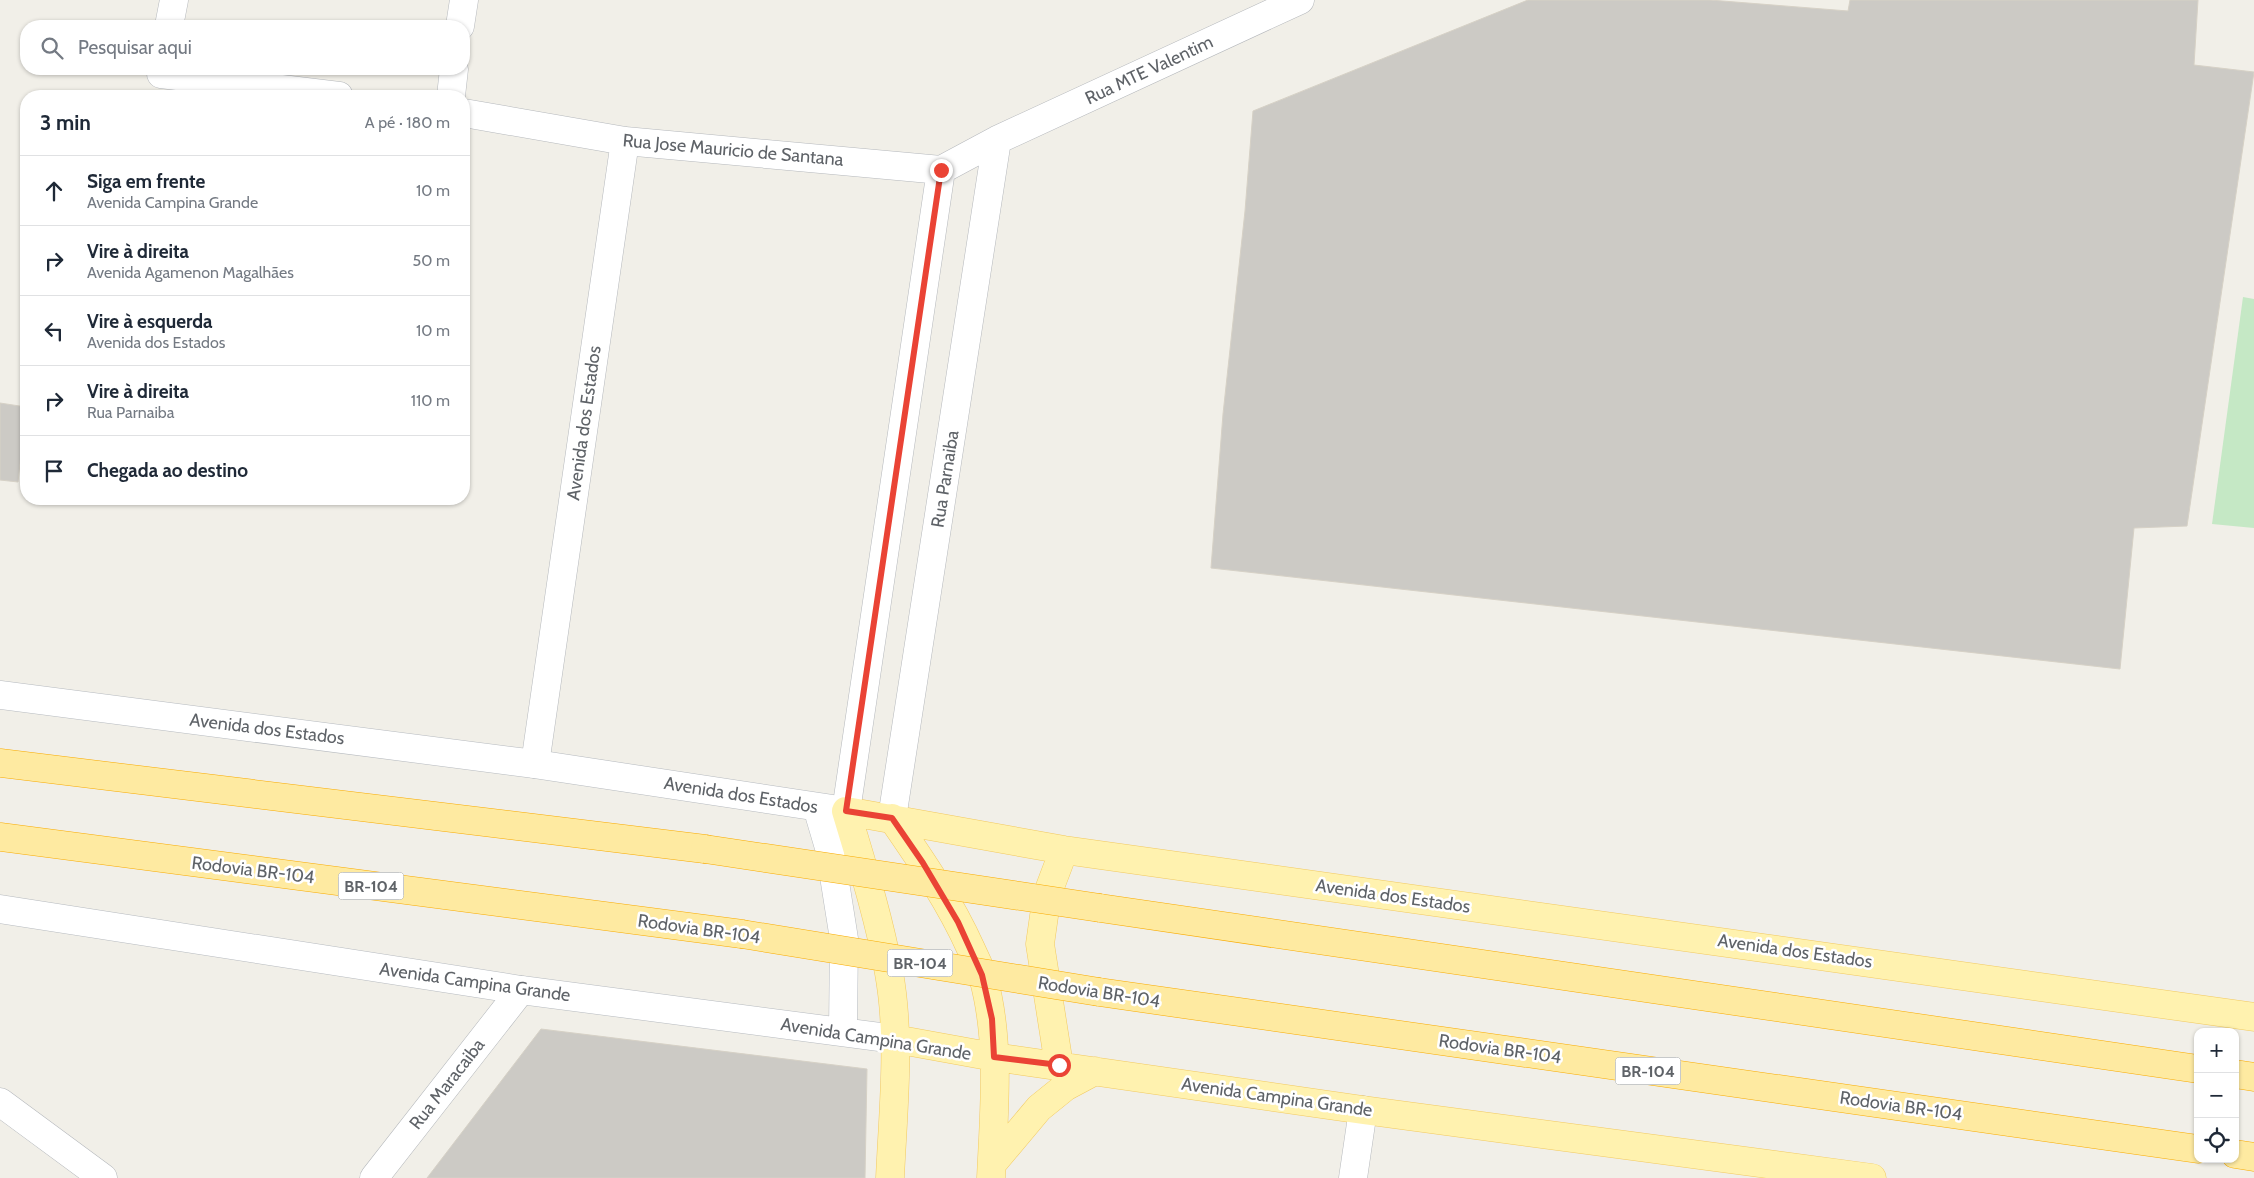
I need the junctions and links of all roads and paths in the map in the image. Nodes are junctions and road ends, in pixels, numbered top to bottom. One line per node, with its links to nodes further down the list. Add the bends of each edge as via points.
1 (174, 0): 4 (street)
2 (464, 0): 5 (street)
3 (1296, 1): 11 (street, Rua MTE Valentim)
4 (170, 20)
5 (461, 20)
6 (189, 75): 8 (street)
7 (453, 75): 9 (street)
8 (296, 90)
9 (451, 90)
10 (470, 114): 12 (street, Rua Jose Mauricio de Santana)
11 (997, 140): 13 (street); 19 (street, Rua Parnaiba)
12 (624, 141): 13 (street, Rua Jose Mauricio de Santana); 16 (street, Avenida dos Estados)
13 (941, 170): 18 (street)
14 (0, 695): 16 (street, Avenida dos Estados)
15 (0, 763): 29 (highway, bridge, via 705,849)
16 (534, 764): 17 (street, Avenida dos Estados)
17 (817, 807): 18 (street, Avenida dos Estados); 25 (street, via 830,851 844,939)
18 (846, 811): 19 (main road, Avenida dos Estados); 26 (main road, via 889,974)
19 (892, 818): 21 (main road, Avenida dos Estados); 27 (main road, via 958,922 982,975 992,1019)
20 (0, 837): 35 (highway, Rodovia BR-104 / BR-104, bridge, via 742,934 1099,992)
21 (1064, 850): 24 (main road, Avenida dos Estados); 28 (main road, via 1047,895 1040,944)
22 (0, 909): 23 (street, Avenida Campina Grande)
23 (521, 990): 25 (street, Avenida Campina Grande); 40 (street, Rua Maracaiba)
24 (2254, 1017)
25 (843, 1032): 26 (street, Avenida Campina Grande)
26 (895, 1040): 27 (main road, Avenida Campina Grande); 41 (main road)
27 (994, 1057): 28 (main road, Avenida Campina Grande); 38 (main road)
28 (1059, 1065): 30 (main road, Avenida Campina Grande)
29 (2194, 1068)
30 (1095, 1070): 34 (main road, Avenida Campina Grande); 38 (main road, via 1065,1087 1039,1108)
31 (2239, 1075): 32 (highway)
32 (2254, 1077)
33 (0, 1102): 39 (street)
34 (1363, 1110): 42 (street); 43 (main road, Avenida Campina Grande)
35 (2194, 1148)
36 (2239, 1155): 37 (highway)
37 (2254, 1157)
38 (991, 1171)
39 (104, 1178)
40 (374, 1178)
41 (890, 1178)
42 (1354, 1178)
43 (1872, 1178)

